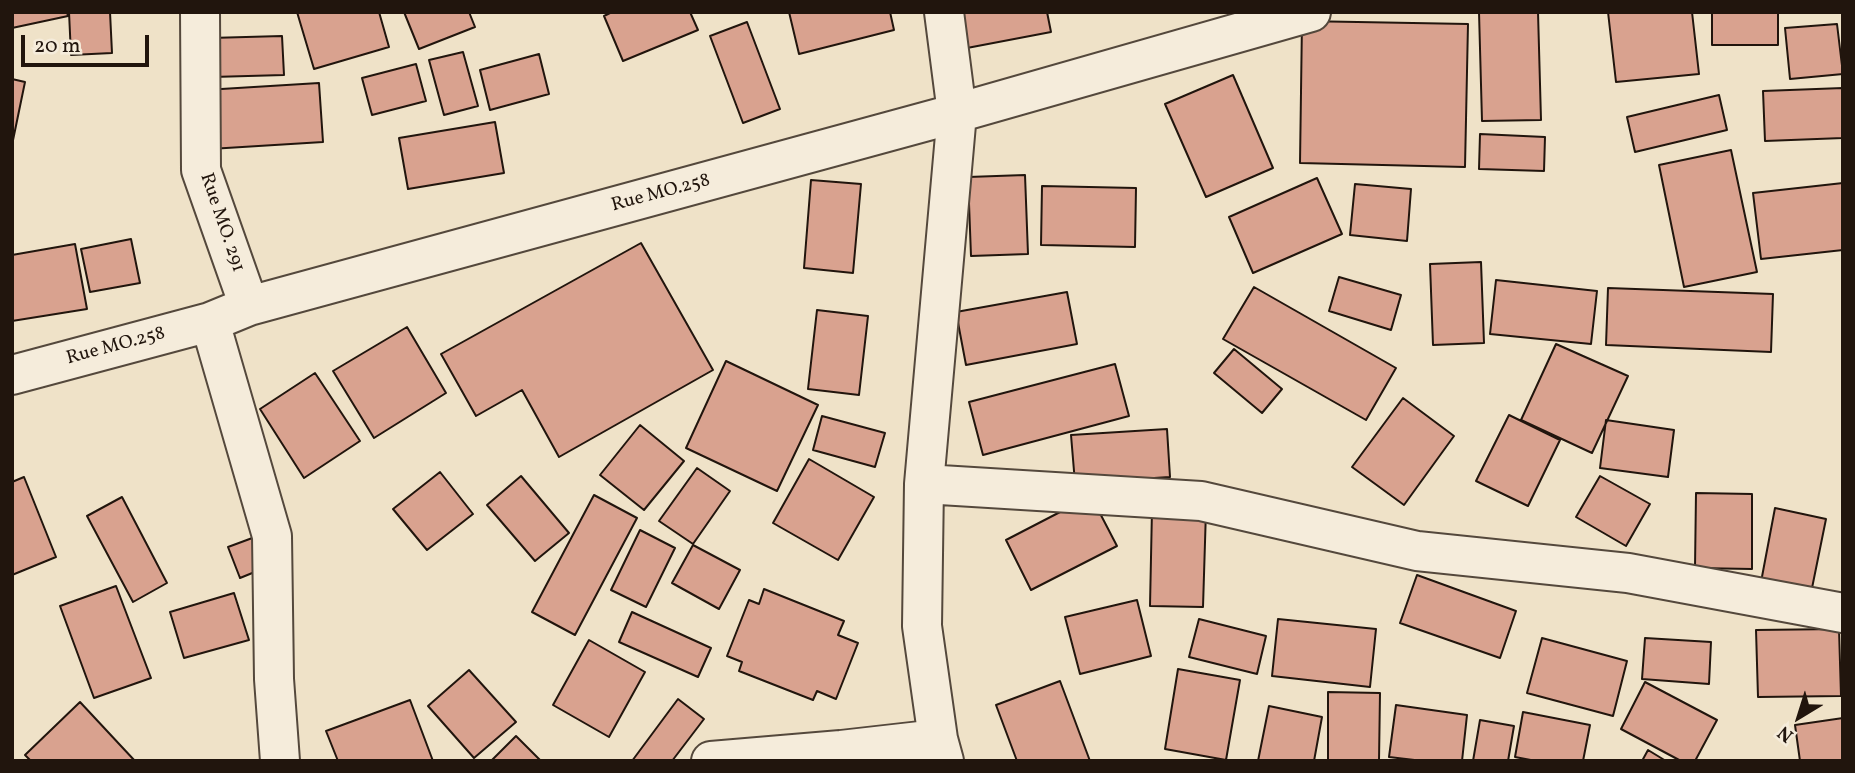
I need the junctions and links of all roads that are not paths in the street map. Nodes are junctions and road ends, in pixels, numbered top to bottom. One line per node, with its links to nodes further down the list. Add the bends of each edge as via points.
1 (200, 12): 5 (street, Rue MO. 291, via 201,170)
2 (944, 12): 4 (street)
3 (1311, 12): 4 (street, Rue MO.258)
4 (957, 113): 5 (street, Rue MO.258); 8 (street)
5 (249, 306): 6 (street, Rue MO.258)
6 (210, 322): 7 (street, Rue MO.258); 11 (street, via 272,537)
7 (12, 375)
8 (925, 484): 9 (street, via 1201,502 1417,551 1628,573); 10 (street, via 922,626)
9 (1843, 612)
10 (941, 750): 12 (street, via 841,750)
11 (280, 761)
12 (711, 761)

